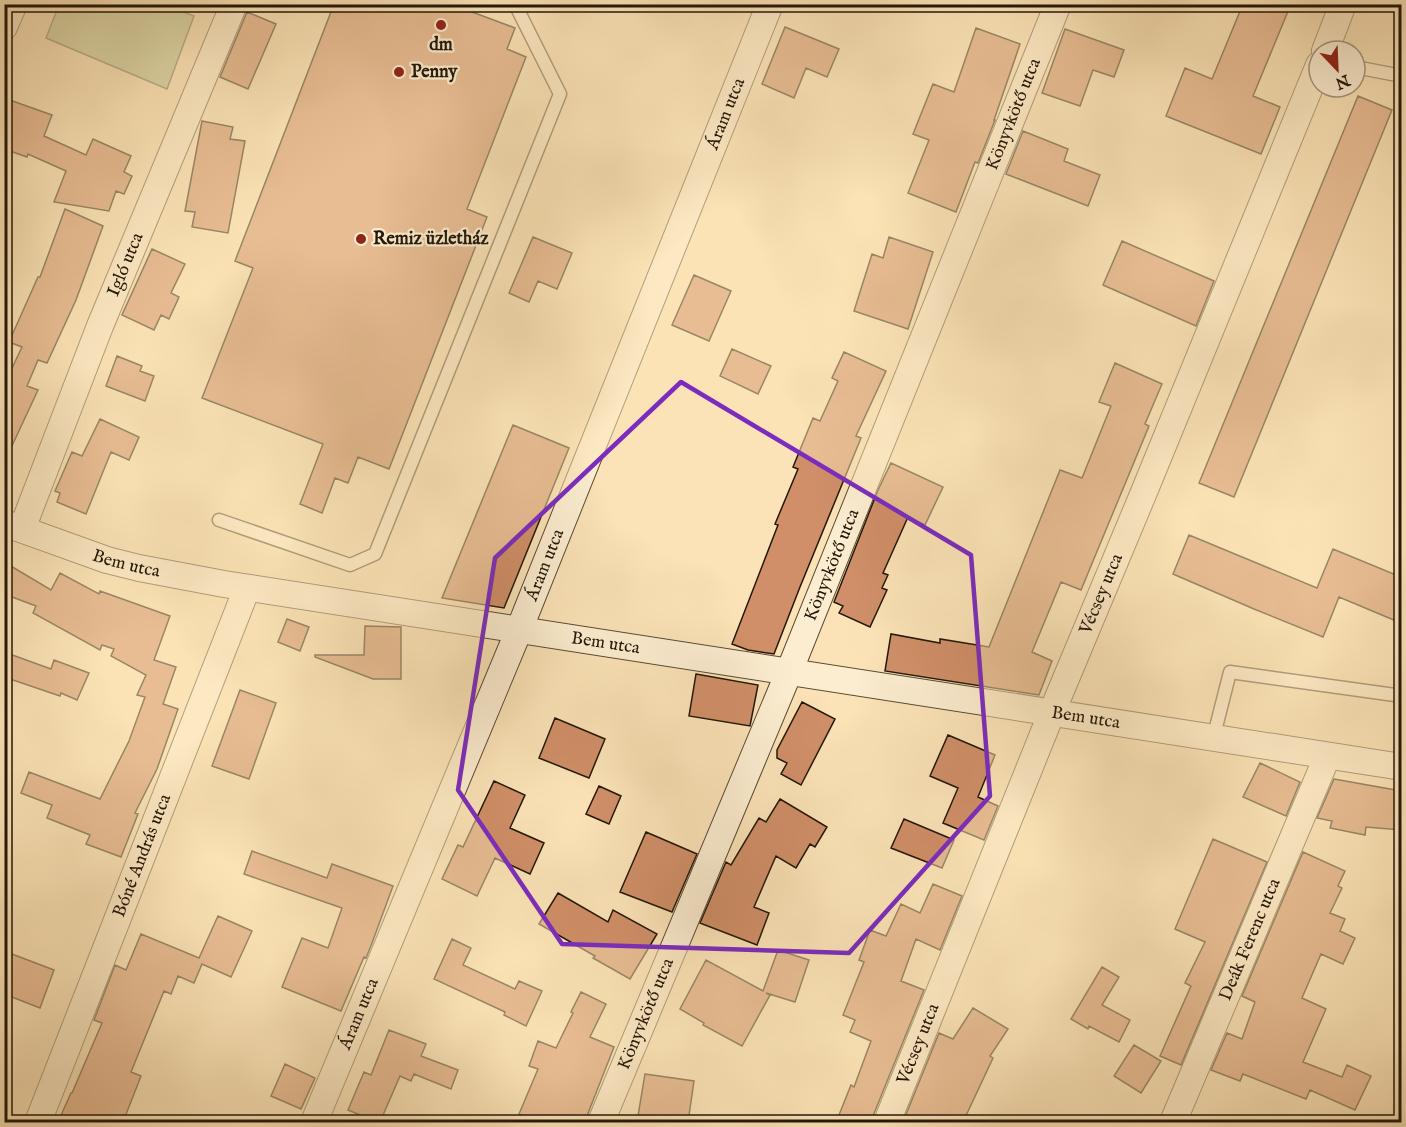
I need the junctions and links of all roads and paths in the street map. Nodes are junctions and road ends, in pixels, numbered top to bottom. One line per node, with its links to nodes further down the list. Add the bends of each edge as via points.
1 (15, 4): 7 (street)
2 (234, 4): 13 (street, Igló utca)
3 (515, 4): 12 (lane, via 560,94 375,554 350,565)
4 (770, 4): 15 (street, Áram utca)
5 (1058, 4): 16 (street, Könyvkötő utca)
6 (1343, 4): 8 (street)
7 (4, 27)
8 (1330, 39)
9 (1367, 69): 10 (lane)
10 (1401, 76)
11 (1307, 94): 18 (street, Vécsey utca)
12 (219, 520)
13 (13, 526): 14 (street, Bem utca, via 107,561)
14 (247, 588): 15 (street, Bem utca); 22 (street, Bóné András utca)
15 (519, 630): 16 (street, Bem utca); 23 (street, Áram utca)
16 (789, 672): 18 (street, Bem utca); 24 (street, Könyvkötő utca)
17 (1401, 696): 19 (lane, via 1230,672)
18 (1052, 712): 19 (street, Bem utca); 25 (street, Vécsey utca)
19 (1213, 739): 20 (street, Bem utca)
20 (1328, 757): 21 (street, Bem utca); 26 (street, Deák Ferenc utca)
21 (1401, 767)
22 (38, 1122)
23 (314, 1122)
24 (601, 1122)
25 (886, 1122)
26 (1173, 1122)

